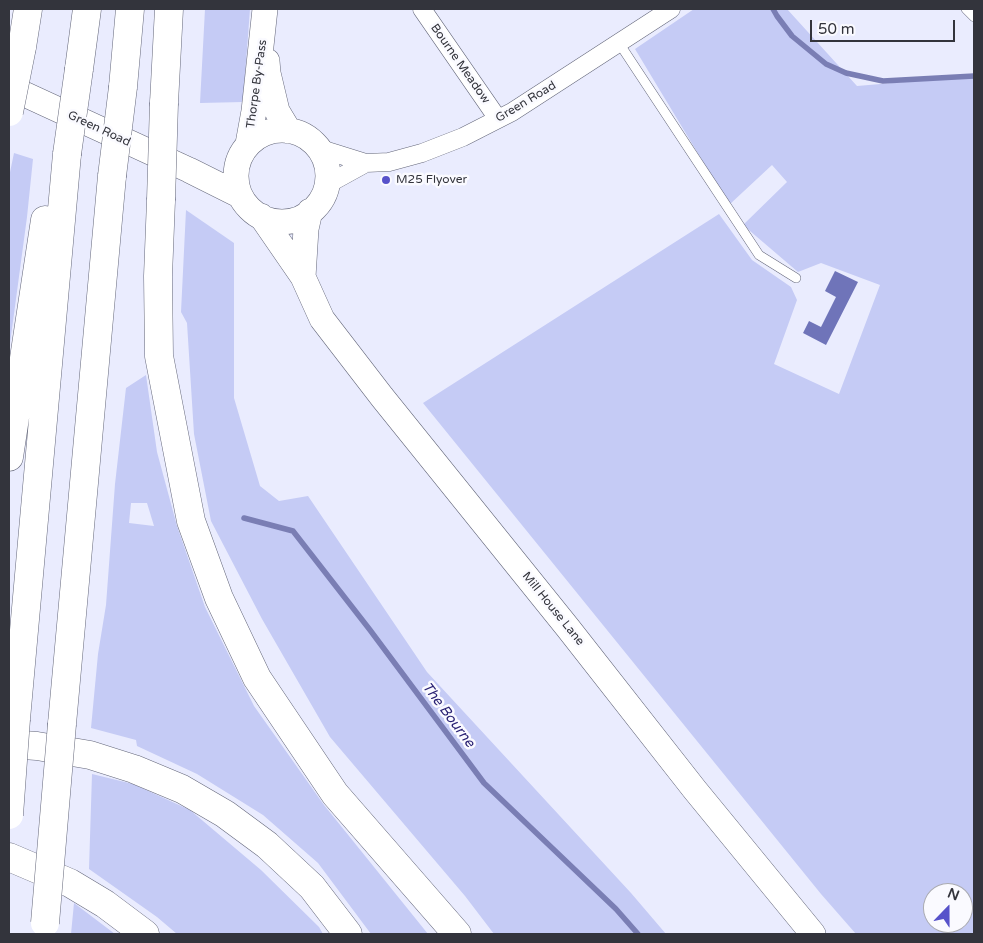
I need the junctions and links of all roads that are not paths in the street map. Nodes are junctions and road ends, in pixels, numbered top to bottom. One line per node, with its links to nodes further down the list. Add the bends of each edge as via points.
1 (28, 9): 12 (highway, bridge)
2 (87, 9): 17 (highway, bridge)
3 (130, 9): 30 (highway, bridge)
4 (169, 9): 33 (highway, bridge, via 158,276 159,356 191,521 219,598 257,678 335,794)
5 (422, 9): 13 (street, Bourne Meadow)
6 (671, 9): 10 (street, Green Road)
7 (966, 9): 9 (lane)
8 (265, 16): 14 (main road, Thorpe By-Pass, via 268,73 277,111); 16 (main road, Thorpe By-Pass, via 254,111)
9 (974, 17)
10 (620, 43): 13 (street, Green Road); 25 (lane, via 759,255)
11 (9, 88): 19 (main road, Green Road)
12 (9, 112)
13 (498, 119): 18 (street, Green Road, via 422,154 389,162)
14 (289, 131): 15 (main road, via 298,132); 16 (main road, via 280,129 263,133)
15 (318, 148): 18 (street, Green Road); 20 (main road, via 328,174)
16 (243, 152): 19 (main road, via 205,168); 21 (main road, via 235,177)
17 (67, 154): 26 (highway, via 44,223); 28 (highway, bridge)
18 (366, 163): 20 (street, Green Road)
19 (189, 170): 21 (main road, Green Road)
20 (326, 185): 22 (main road, via 325,192)
21 (239, 194): 23 (main road, via 250,209)
22 (310, 211): 23 (main road, via 300,218 283,222); 24 (main road, Mill House Lane)
23 (261, 216): 24 (main road, Mill House Lane)
24 (304, 277): 34 (main road, Mill House Lane, via 322,319 382,397)
25 (796, 278)
26 (9, 457)
27 (9, 744): 32 (highway, via 90,756 134,769 182,789 267,845 312,887)
28 (9, 815)
29 (9, 856): 31 (highway, via 70,884)
30 (44, 929)
31 (145, 934)
32 (348, 934)
33 (457, 934)
34 (813, 934)

